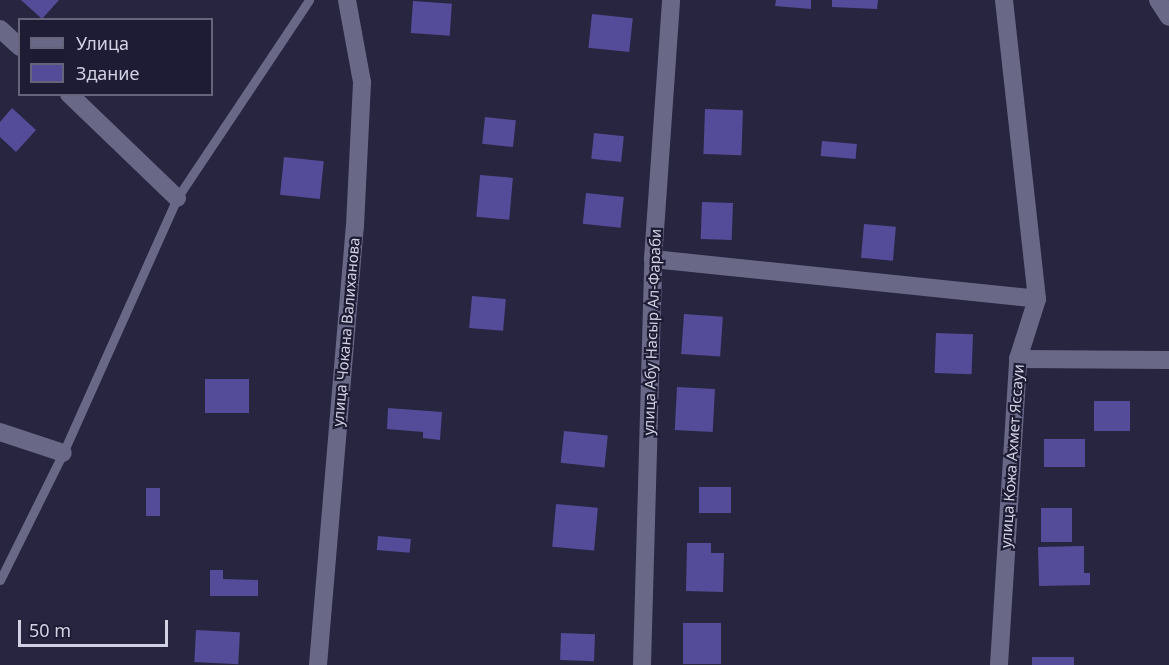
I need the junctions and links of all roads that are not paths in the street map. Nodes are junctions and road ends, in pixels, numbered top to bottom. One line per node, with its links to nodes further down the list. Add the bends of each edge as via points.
1 (309, 0): 10 (lane)
2 (347, 0): 18 (street, улица Чокана Валиханова, via 362,82 355,226)
3 (671, 0): 11 (street, улица Абу Насыр Ал-Фараби)
4 (1004, 0): 12 (street, улица Кожа Ахмет Яссауи)
5 (1158, 0): 6 (street)
6 (1169, 16)
7 (0, 28): 8 (street)
8 (18, 45)
9 (71, 96): 10 (street)
10 (177, 198): 16 (lane)
11 (653, 259): 12 (street); 19 (street, улица Абу Насыр Ал-Фараби)
12 (1037, 299): 13 (street, улица Кожа Ахмет Яссауи)
13 (1018, 359): 14 (street); 20 (street, улица Кожа Ахмет Яссауи)
14 (1169, 360)
15 (0, 432): 16 (street)
16 (63, 453): 17 (lane)
17 (0, 580)
18 (318, 665)
19 (642, 665)
20 (999, 665)

